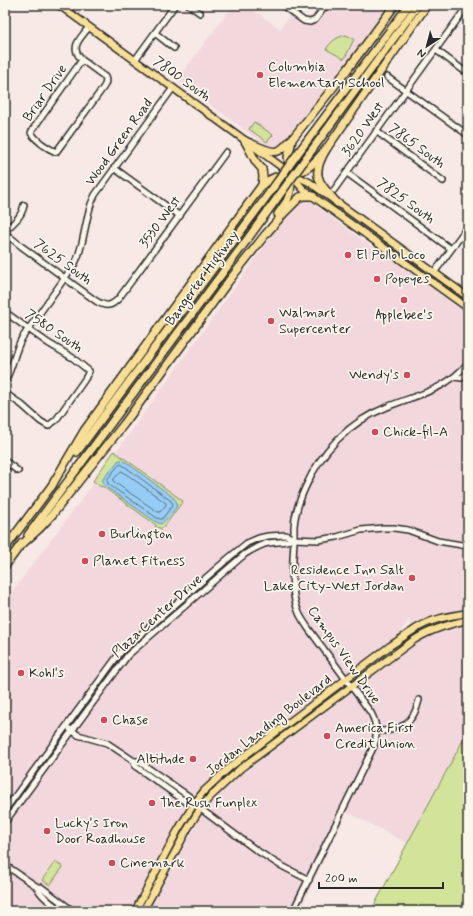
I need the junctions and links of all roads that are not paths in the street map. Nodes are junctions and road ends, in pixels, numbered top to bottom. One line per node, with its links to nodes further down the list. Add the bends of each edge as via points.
1 (59, 5): 12 (main road, 7800 South)
2 (175, 5): 13 (street)
3 (189, 5): 11 (street)
4 (282, 5): 5 (street, via 308,22 318,17)
5 (326, 5)
6 (395, 5): 24 (highway)
7 (409, 5): 56 (highway, Bangerter Highway, bridge)
8 (418, 5): 59 (highway, Bangerter Highway, bridge)
9 (427, 5): 26 (highway)
10 (467, 8): 15 (street, 3620 West)
11 (200, 13)
12 (89, 27): 16 (street, via 76,46); 17 (main road, 7800 South)
13 (155, 33): 14 (street); 17 (street)
14 (174, 48)
15 (436, 50): 18 (street); 21 (street, 3620 West)
16 (82, 60): 16 (street, Briar Drive, via 31,133 56,152 106,83 103,75)
17 (135, 60): 20 (main road, 7800 South)
18 (463, 70)
19 (387, 78): 21 (street)
20 (173, 88): 25 (main road, 7800 South); 28 (street, Wood Green Road)
21 (406, 91): 22 (street, 3620 West); 23 (street)
22 (376, 131): 29 (street, 3620 West); 31 (street, 7865 South)
23 (468, 135)
24 (293, 138): 25 (highway, via 282,149 273,152); 30 (highway, via 288,157)
25 (245, 141): 30 (main road, 7800 South); 32 (highway, via 262,170)
26 (327, 148): 30 (highway, via 311,166); 35 (highway, via 317,170 318,178)
27 (226, 152): 37 (street, 3530 West)
28 (114, 168): 37 (street); 43 (street, Wood Green Road, via 95,195 78,257)
29 (347, 173): 33 (street, 3620 West); 41 (street, 7825 South)
30 (290, 174): 32 (highway, via 273,178); 34 (main road, 7800 South); 35 (main road, 7800 South, via 309,182); 40 (highway, via 289,197)
31 (443, 181)
32 (262, 185): 56 (highway, via 84,432)
33 (334, 190)
34 (313, 196): 40 (highway, via 304,196 297,200); 46 (main road, 7800 South)
35 (337, 203): 42 (main road, 7800 South)
36 (24, 205): 39 (street, via 20,216)
37 (180, 216): 45 (street, 3530 West, via 119,298)
38 (468, 226): 41 (street)
39 (5, 232): 43 (street, 7625 South, via 16,243)
40 (264, 235): 59 (highway, via 124,424 48,519)
41 (452, 249): 42 (street)
42 (434, 273): 44 (main road, 7800 South)
43 (65, 278): 45 (street, 7625 South, via 100,304); 48 (street, Wood Green Road)
44 (468, 298)
45 (110, 305)
46 (468, 308)
47 (5, 312): 48 (street, 7580 South)
48 (29, 329): 52 (street, Wood Green Road, via 18,345); 53 (street, 7580 South, via 89,371 56,420 48,426)
49 (468, 363): 51 (street, Campus View Drive)
50 (468, 372): 51 (street, via 462,378)
51 (454, 378): 57 (street, Campus View Drive, via 434,389 373,413 339,437 319,461 305,488 294,525)
52 (5, 381)
53 (5, 393)
54 (5, 461): 55 (street)
55 (18, 471)
56 (51, 487): 60 (highway, Bangerter Highway)
57 (294, 539): 58 (street, Plaza Center Drive, via 325,539 366,529 394,528 408,530 438,541); 64 (street, Campus View Drive, via 292,575 299,614); 67 (street, Plaza Center Drive, via 286,535 268,536 253,540 240,548 123,650); 68 (street, Plaza Center Drive, via 271,542 245,554 128,655)
58 (468, 546)
59 (19, 547): 61 (highway, Bangerter Highway)
60 (5, 548)
61 (5, 566)
62 (468, 613): 64 (main road, Jordan Landing Boulevard, via 437,619 414,629)
63 (468, 620): 65 (main road, Jordan Landing Boulevard, via 421,635)
64 (346, 680): 65 (street, Campus View Drive); 70 (main road, Jordan Landing Boulevard, via 230,767)
65 (351, 686): 69 (street, Campus View Drive, via 373,716); 71 (main road, Jordan Landing Boulevard, via 241,768)
66 (419, 700): 69 (street, via 414,714 406,724 393,730)
67 (66, 726): 68 (street); 72 (street, Plaza Center Drive)
68 (72, 731): 70 (street, via 108,743 134,761 135,766 186,802); 73 (street, Plaza Center Drive)
69 (377, 731): 75 (street, via 374,746)
70 (194, 804): 71 (street); 79 (main road, Jordan Landing Boulevard)
71 (200, 809): 75 (street, via 256,850); 80 (main road, Jordan Landing Boulevard)
72 (5, 810)
73 (5, 822)
74 (5, 864): 76 (street)
75 (309, 880): 81 (street)
76 (37, 887): 77 (street, via 38,891); 78 (street, via 41,887)
77 (62, 911)
78 (73, 911)
79 (135, 911)
80 (143, 911)
81 (293, 911)

